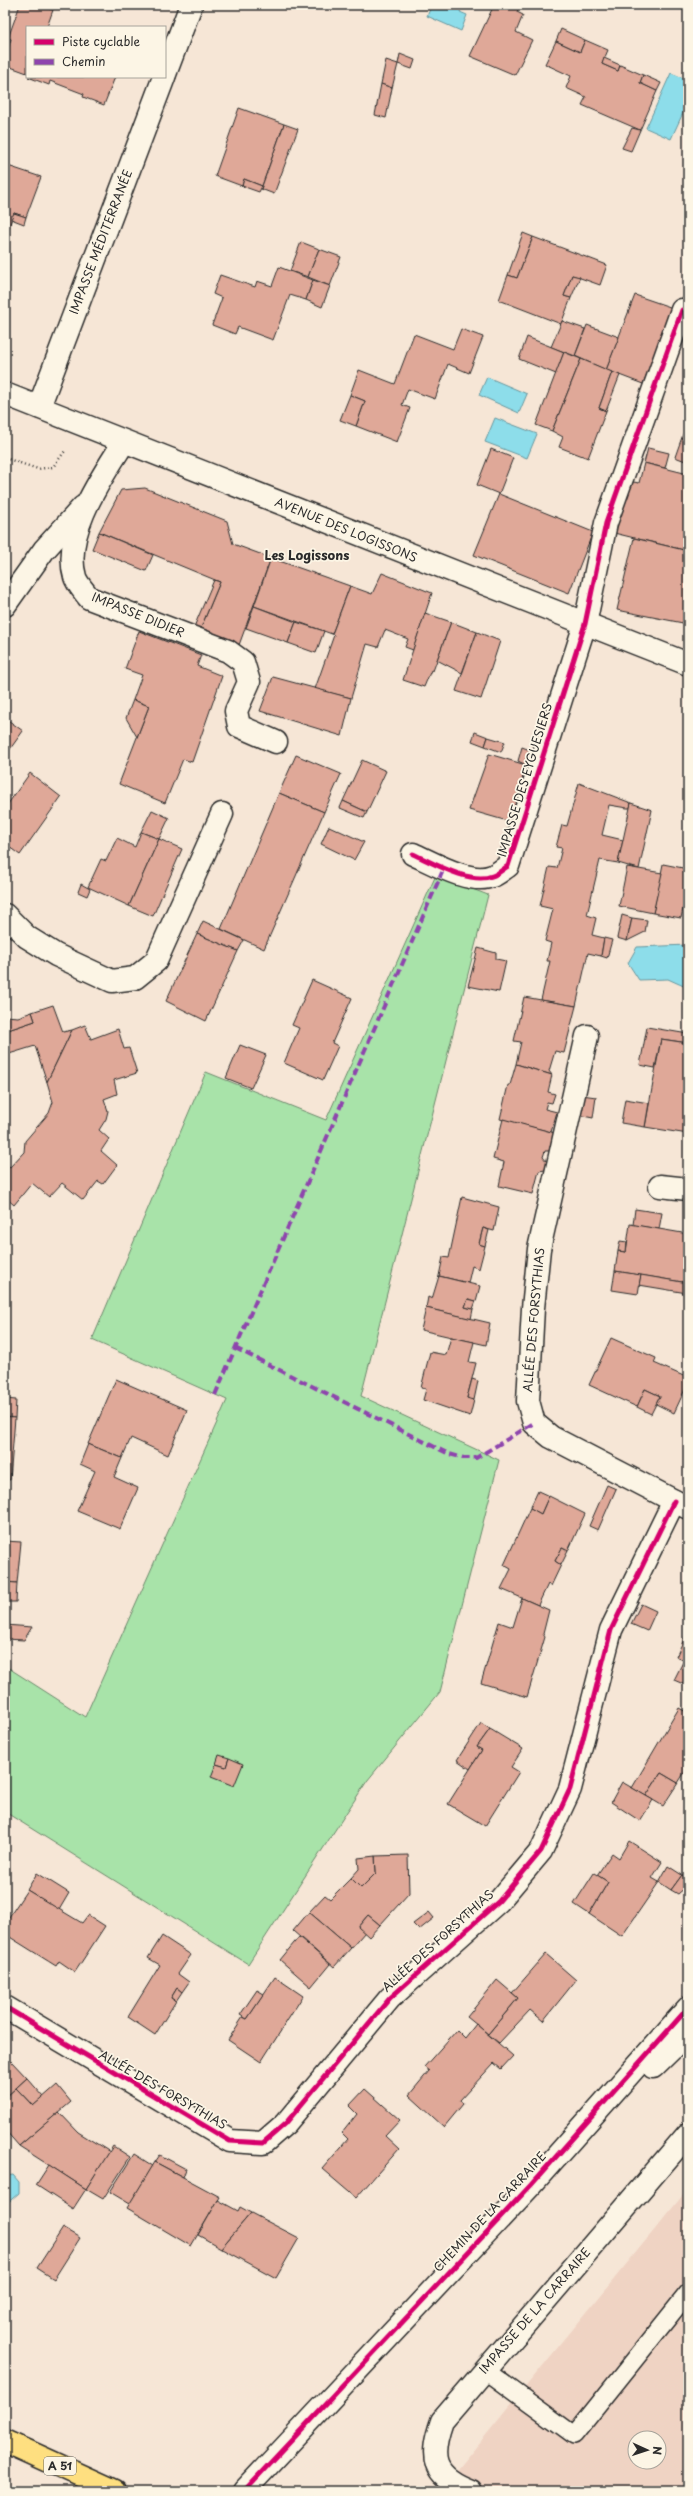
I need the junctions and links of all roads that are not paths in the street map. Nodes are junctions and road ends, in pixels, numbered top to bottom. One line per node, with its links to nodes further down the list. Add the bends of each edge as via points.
1 (191, 5): 2 (street)
2 (166, 71)
3 (164, 78): 6 (street, IMPASSE MÉDITERRANÉE)
4 (682, 310): 10 (street, IMPASSE DES EYGUESIERS, via 606,523)
5 (5, 394): 6 (street, AVENUE DES LOGISSONS)
6 (39, 407): 7 (street, AVENUE DES LOGISSONS)
7 (124, 442): 8 (street, IMPASSE DIDIER); 10 (street, AVENUE DES LOGISSONS)
8 (85, 505): 9 (street, via 44,550); 12 (street, IMPASSE DIDIER, via 74,550 75,578 89,598 228,650 243,662 249,682 236,711 239,726)
9 (5, 605)
10 (585, 624): 11 (street, AVENUE DES LOGISSONS); 14 (street, IMPASSE DES EYGUESIERS, via 508,866 492,876 473,878)
11 (688, 664)
12 (276, 742)
13 (222, 814): 15 (street, via 156,961 135,978 112,981 56,955 27,937)
14 (413, 854)
15 (5, 915)
16 (586, 1036): 19 (street, ALLÉE DES FORSYTHIAS, via 539,1249 528,1401 534,1424 551,1437)
17 (660, 1186): 18 (street)
18 (688, 1189)
19 (681, 1505): 20 (street, ALLÉE DES FORSYTHIAS, via 611,1630 570,1789 541,1851 499,1902 390,1998 286,2123 263,2143 230,2141)
20 (5, 2007)
21 (688, 2008): 24 (street, CHEMIN DE LA CARRAIRE)
22 (688, 2033): 24 (street)
23 (688, 2134): 26 (street, IMPASSE DE LA CARRAIRE)
24 (531, 2185): 29 (street, CHEMIN DE LA CARRAIRE)
25 (688, 2293): 26 (lane, via 574,2435)
26 (484, 2370): 30 (street, IMPASSE DE LA CARRAIRE, via 442,2421 434,2444 438,2467 452,2484)
27 (5, 2441): 28 (highway, A 51)
28 (115, 2491)
29 (244, 2491)
30 (471, 2491)

